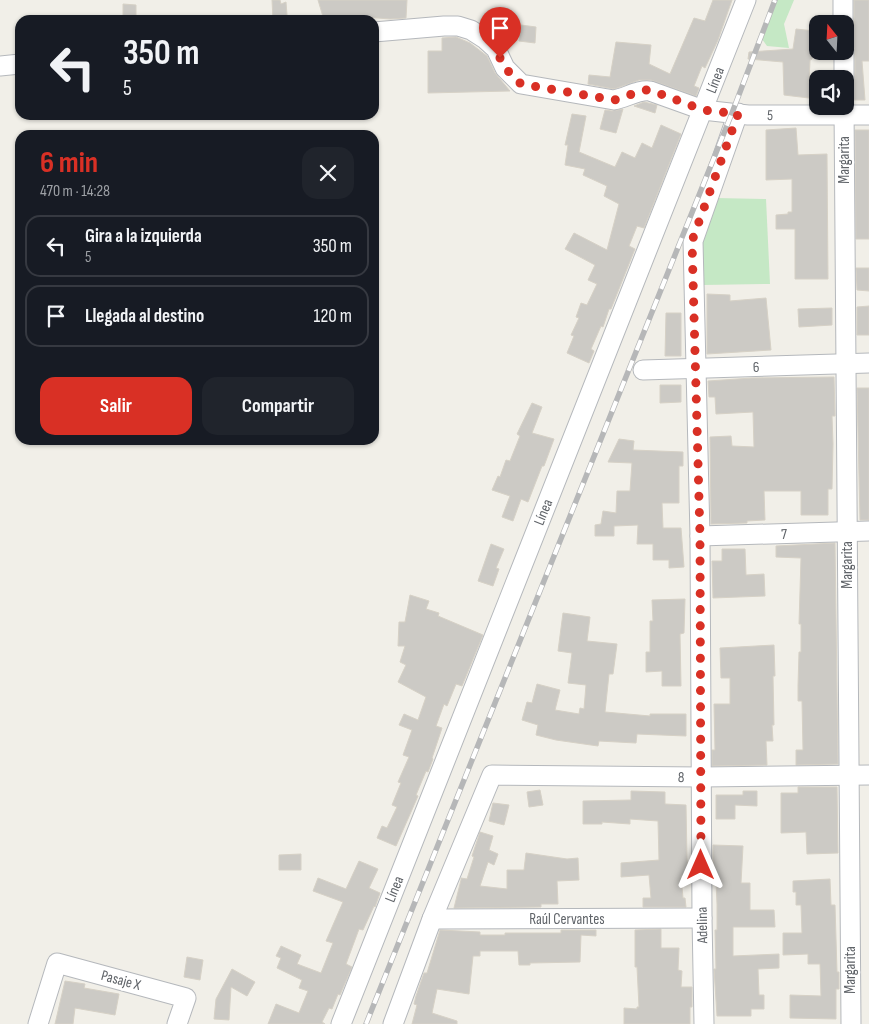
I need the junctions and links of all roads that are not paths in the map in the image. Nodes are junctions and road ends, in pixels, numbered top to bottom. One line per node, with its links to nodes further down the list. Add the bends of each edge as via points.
1 (746, 0): 7 (street, Línea)
2 (843, 0): 3 (street)
3 (843, 15)
4 (379, 32): 7 (street, 5, via 458,26 486,39 496,49 505,68 521,84 614,100 650,90)
5 (15, 64): 6 (street)
6 (0, 66)
7 (703, 110): 10 (street, 5); 27 (street, Línea)
8 (809, 112): 10 (street, 5)
9 (854, 113): 12 (street, 5)
10 (738, 114): 16 (street, Adelina, via 692,241)
11 (844, 115): 14 (street, Margarita)
12 (869, 115)
13 (869, 363): 14 (street, 6)
14 (846, 364): 16 (street, 6); 18 (street, Margarita)
15 (643, 370): 16 (street, 6)
16 (696, 370): 19 (street, Adelina)
17 (869, 531): 18 (street, 7)
18 (847, 532): 19 (street, 7); 21 (street, Margarita)
19 (700, 536): 22 (street, Adelina)
20 (869, 775): 21 (street, 8)
21 (849, 776): 22 (street, 8); 30 (street, Margarita)
22 (700, 777): 23 (street, Adelina); 24 (street, 8, via 492,775)
23 (702, 918): 24 (street, Raúl Cervantes); 29 (street, Adelina)
24 (432, 919): 28 (street)
25 (38, 1024): 26 (street, Pasaje X, via 56,963 186,998)
26 (177, 1024)
27 (341, 1024)
28 (393, 1024)
29 (704, 1024)
30 (851, 1024)

